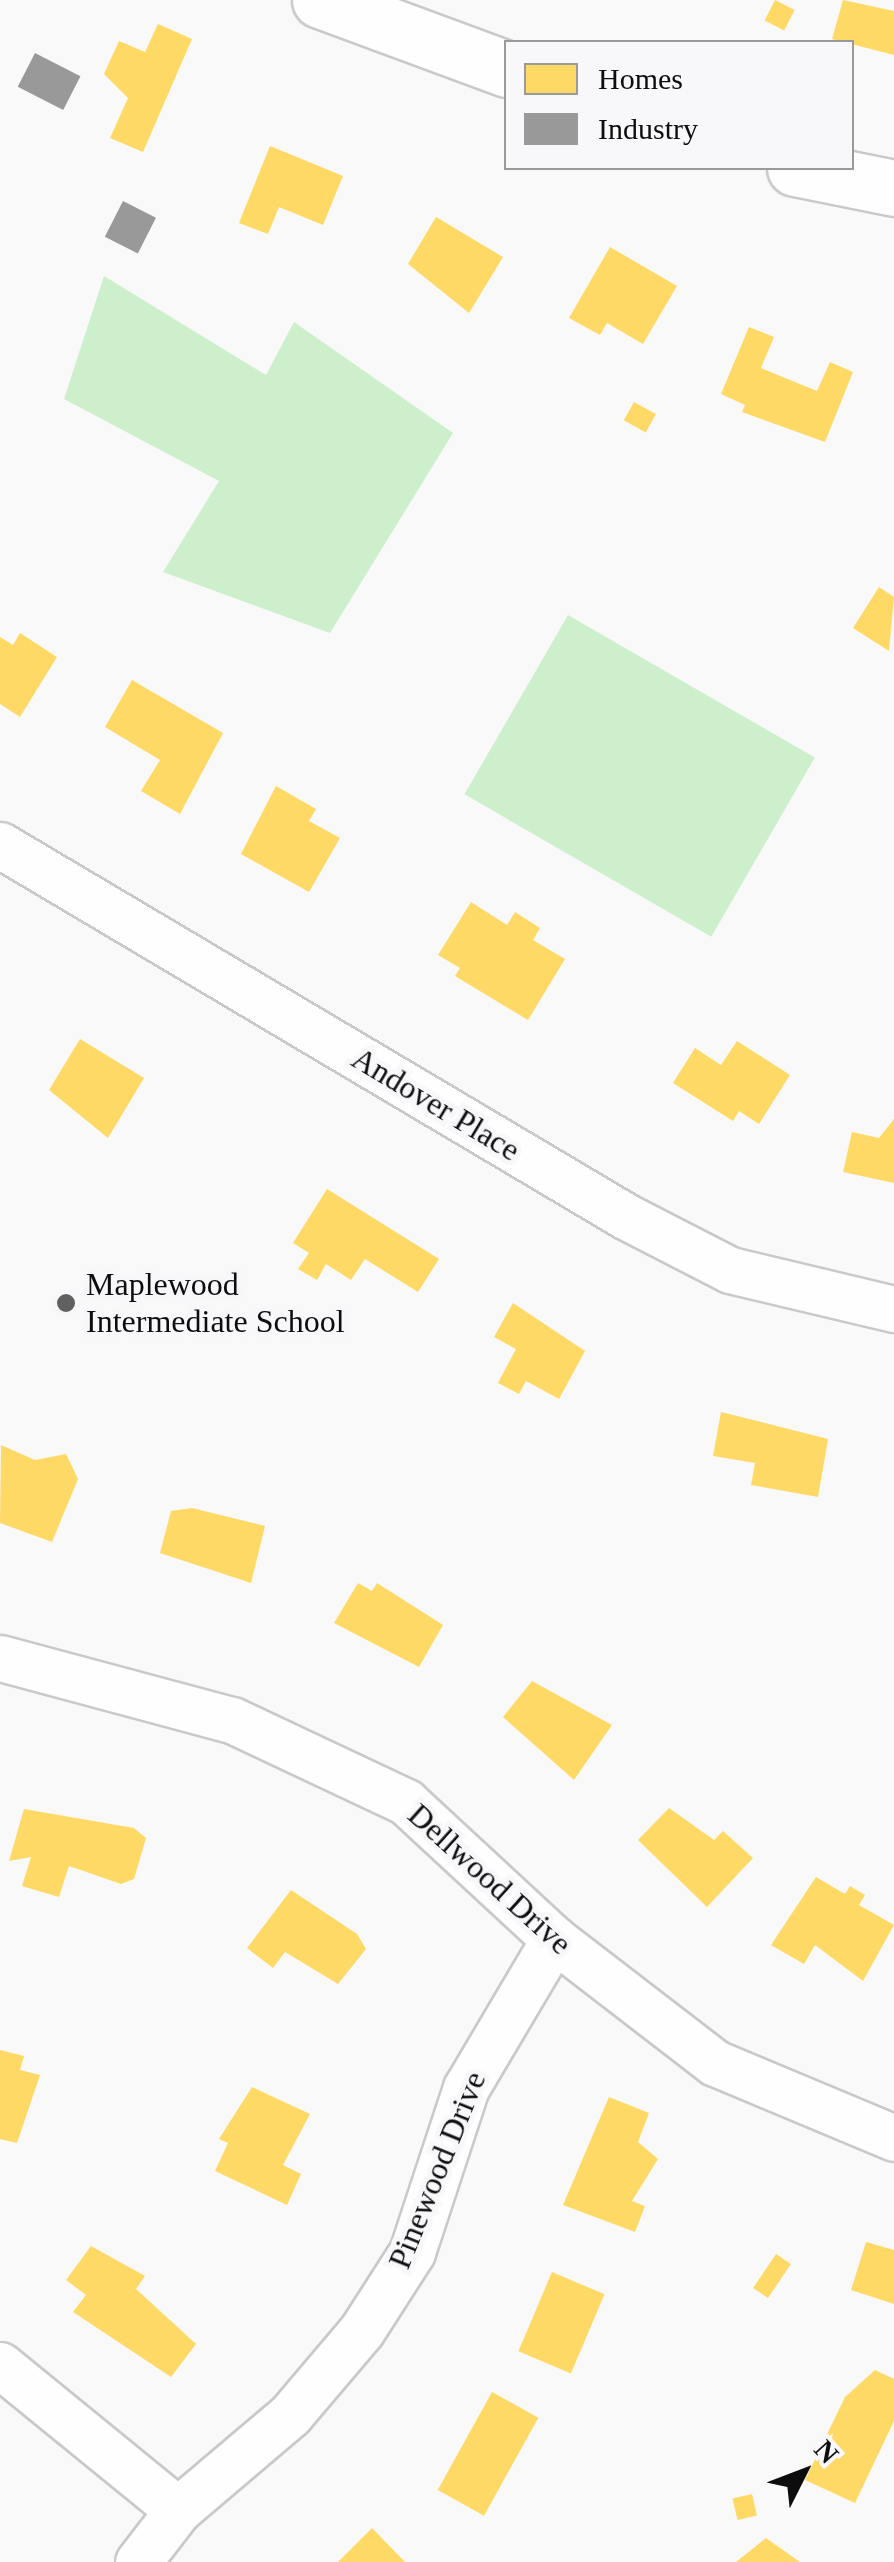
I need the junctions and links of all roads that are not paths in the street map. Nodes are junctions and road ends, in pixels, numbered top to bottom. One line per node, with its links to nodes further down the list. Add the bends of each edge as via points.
1 (320, 0): 2 (street)
2 (504, 68)
3 (806, 170): 4 (street)
4 (894, 188)
5 (0, 846): 6 (street, Andover Place, via 642,1225 730,1270)
6 (894, 1308)
7 (0, 1658): 8 (street, Dellwood Drive, via 232,1720 323,1758 406,1802)
8 (554, 1939): 9 (street, Dellwood Drive, via 715,2063); 11 (street, Pinewood Drive, via 466,2088 412,2252 362,2330 290,2415)
9 (894, 2138)
10 (0, 2365): 11 (street)
11 (178, 2510): 12 (street, Pinewood Drive)
12 (138, 2562)

